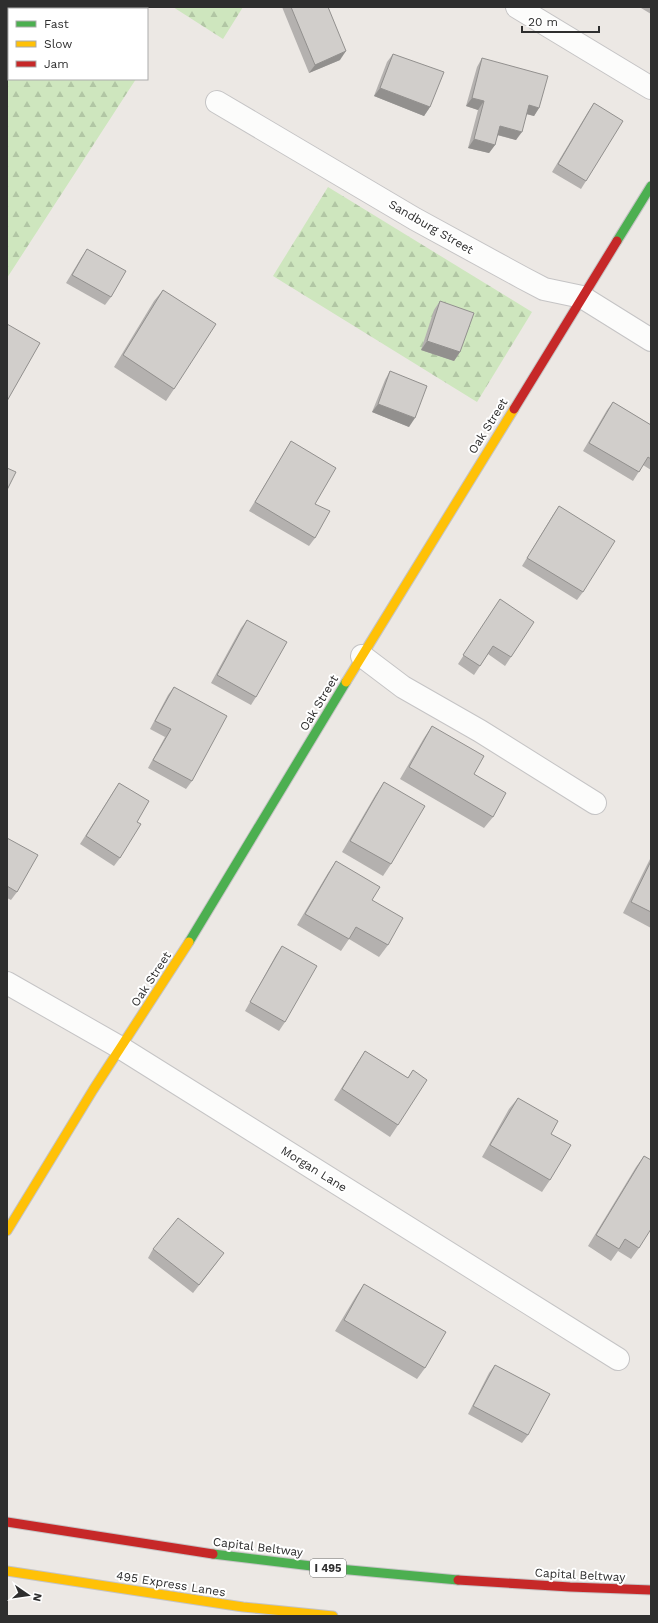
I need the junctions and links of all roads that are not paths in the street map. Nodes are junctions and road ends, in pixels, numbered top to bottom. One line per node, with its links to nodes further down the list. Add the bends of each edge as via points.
1 (517, 7): 2 (street)
2 (651, 88)
3 (217, 102): 5 (street, Sandburg Street, via 415,219 523,278 544,289)
4 (651, 186): 5 (main road, Oak Street)
5 (582, 297): 6 (street, Sandburg Street); 7 (main road, Oak Street)
6 (651, 340)
7 (362, 656): 8 (street, via 403,687 480,731); 10 (main road, Oak Street, via 184,950)
8 (595, 803)
9 (7, 983): 10 (street, Morgan Lane)
10 (121, 1048): 11 (main road, Oak Street, via 92,1090); 12 (street, Morgan Lane)
11 (7, 1231)
12 (618, 1359)
13 (7, 1522): 15 (main road, Capital Beltway / I 495, via 318,1567 507,1583)
14 (7, 1571): 16 (main road, 495 Express Lanes, via 243,1607)
15 (651, 1590)
16 (333, 1616)

